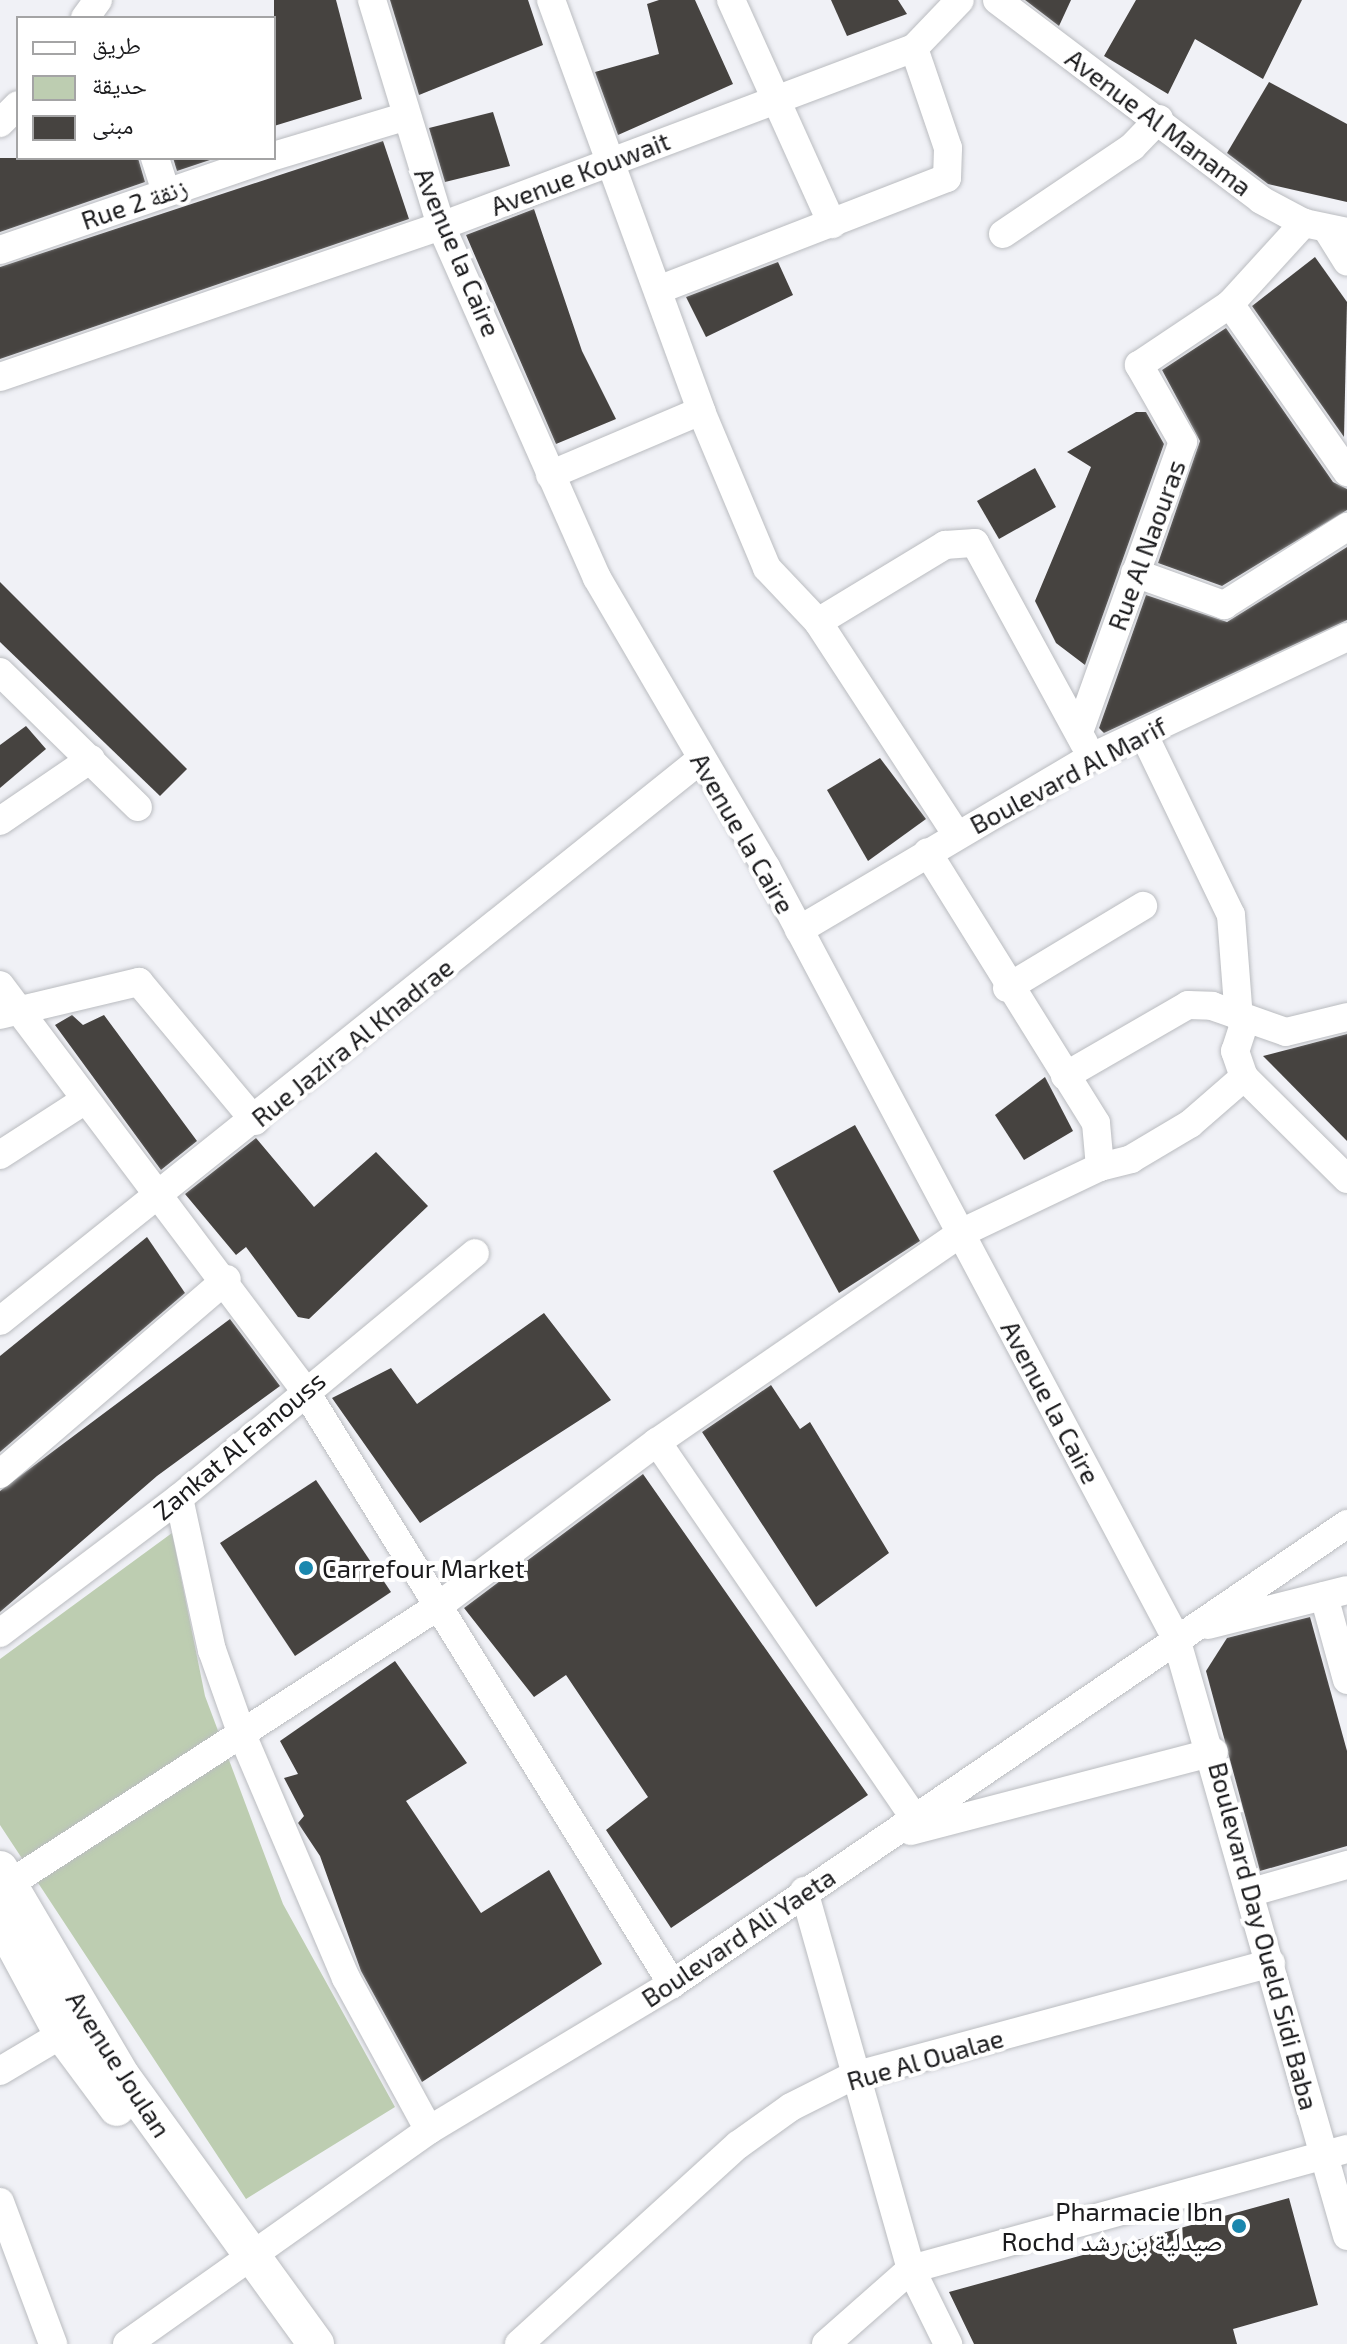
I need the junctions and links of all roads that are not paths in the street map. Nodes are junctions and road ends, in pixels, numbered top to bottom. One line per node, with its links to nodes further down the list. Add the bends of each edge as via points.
1 (372, 0): 9 (street, Avenue la Caire)
2 (551, 0): 15 (street)
3 (731, 0): 7 (street)
4 (960, 0): 6 (street, Avenue Kouwait)
5 (997, 0): 10 (street, Avenue Al Manama)
6 (914, 48): 7 (street, Avenue Kouwait); 17 (street, via 948,148 949,175)
7 (775, 95): 15 (street, Avenue Kouwait); 17 (street)
8 (16, 107): 11 (street)
9 (404, 117): 12 (street); 18 (street, Avenue la Caire)
10 (1159, 119): 19 (street, Avenue Al Manama, via 1261,200); 20 (street, via 1132,147)
11 (0, 123)
12 (276, 155)
13 (156, 160): 16 (street)
14 (260, 160): 16 (street, Rue 2 زنقة)
15 (615, 161): 18 (street, Avenue Kouwait); 23 (street)
16 (166, 191): 21 (street, Rue 2 زنقة)
17 (832, 224): 23 (street)
18 (441, 226): 25 (street, Avenue Kouwait); 28 (street, Avenue la Caire)
19 (1327, 229): 22 (street); 24 (street)
20 (1003, 234)
21 (0, 250)
22 (1347, 262)
23 (658, 290): 26 (street)
24 (1230, 304): 27 (street); 30 (street, Rue Al Naouras, via 1139,365 1183,442)
25 (0, 377)
26 (701, 411): 28 (street); 31 (street, via 767,568)
27 (1347, 472)
28 (550, 475): 37 (street, Avenue la Caire, via 624,630)
29 (1347, 527): 30 (street, via 1224,605)
30 (1135, 573): 35 (street, Rue Al Naouras)
31 (818, 622): 35 (street, via 945,545 975,543); 40 (street)
32 (1347, 637): 34 (street, Boulevard Al Marif)
33 (0, 672): 36 (street)
34 (1143, 733): 35 (street, Boulevard Al Marif); 48 (street, via 1231,915)
35 (1085, 744): 40 (street, Boulevard Al Marif)
36 (91, 759): 38 (street); 39 (street)
37 (700, 760): 43 (street, Avenue la Caire); 52 (street, Rue Jazira Al Khadrae)
38 (138, 807)
39 (0, 821)
40 (956, 834): 41 (street, Boulevard Al Marif)
41 (927, 852): 43 (street, Boulevard Al Marif); 45 (street)
42 (1143, 906): 45 (street)
43 (799, 930): 57 (street, Avenue la Caire)
44 (0, 985): 46 (street)
45 (1007, 988): 49 (street)
46 (10, 1011): 51 (street); 52 (street, via 139,982)
47 (1347, 1017): 48 (street, via 1286,1032)
48 (1242, 1020): 49 (street, via 1188,1005); 50 (street, via 1235,1051)
49 (1065, 1076): 54 (street, via 1096,1123)
50 (1244, 1077): 54 (street, via 1190,1124 1131,1159); 55 (street)
51 (85, 1100): 53 (street); 56 (street)
52 (255, 1121): 56 (street, Rue Jazira Al Khadrae)
53 (0, 1155)
54 (1100, 1167): 57 (street)
55 (1347, 1179)
56 (160, 1196): 59 (street); 60 (street, Rue Jazira Al Khadrae)
57 (961, 1233): 62 (street); 69 (street, Avenue la Caire)
58 (475, 1253): 61 (street, Zankat Al Fanouss)
59 (227, 1279): 61 (street); 63 (street)
60 (0, 1321)
61 (304, 1389): 64 (street, Zankat Al Fanouss); 67 (street)
62 (657, 1442): 67 (street); 73 (street)
63 (0, 1474)
64 (179, 1498): 68 (street, Zankat Al Fanouss); 71 (street, via 212,1650)
65 (1347, 1524): 69 (street, Boulevard Ali Yaeta)
66 (1336, 1593): 69 (street); 70 (street)
67 (437, 1607): 71 (street); 81 (street)
68 (0, 1633)
69 (1182, 1634): 72 (street, Boulevard Day Oueld Sidi Baba); 73 (street, Boulevard Ali Yaeta)
70 (1347, 1680)
71 (241, 1732): 76 (street); 85 (street, via 346,1978)
72 (1214, 1752): 74 (street); 78 (street, Boulevard Day Oueld Sidi Baba)
73 (915, 1819): 74 (street, Boulevard Ali Yaeta)
74 (890, 1836): 77 (street, Boulevard Ali Yaeta)
75 (1347, 1865): 78 (street)
76 (3, 1881): 82 (street, Avenue Joulan)
77 (804, 1891): 81 (street, Boulevard Ali Yaeta); 84 (street)
78 (1252, 1892): 80 (street, Boulevard Day Oueld Sidi Baba)
79 (0, 1919): 82 (street, Avenue Joulan)
80 (1271, 1963): 84 (street, Rue Al Oualae); 86 (street, Boulevard Day Oueld Sidi Baba)
81 (672, 1984): 85 (street, Boulevard Ali Yaeta)
82 (74, 2027): 83 (street); 89 (street, Avenue Joulan)
83 (0, 2071)
84 (853, 2076): 90 (street); 94 (street, Rue Al Oualae, via 738,2145)
85 (429, 2130): 89 (street, Boulevard Ali Yaeta)
86 (1336, 2152): 88 (street, Boulevard Day Oueld Sidi Baba); 90 (street)
87 (0, 2202): 91 (street)
88 (1347, 2236)
89 (242, 2257): 92 (street, Boulevard Ali Yaeta); 93 (street, Avenue Joulan)
90 (911, 2269): 95 (street); 96 (street)
91 (53, 2344)
92 (127, 2344)
93 (316, 2344)
94 (519, 2344)
95 (826, 2344)
96 (948, 2344)

